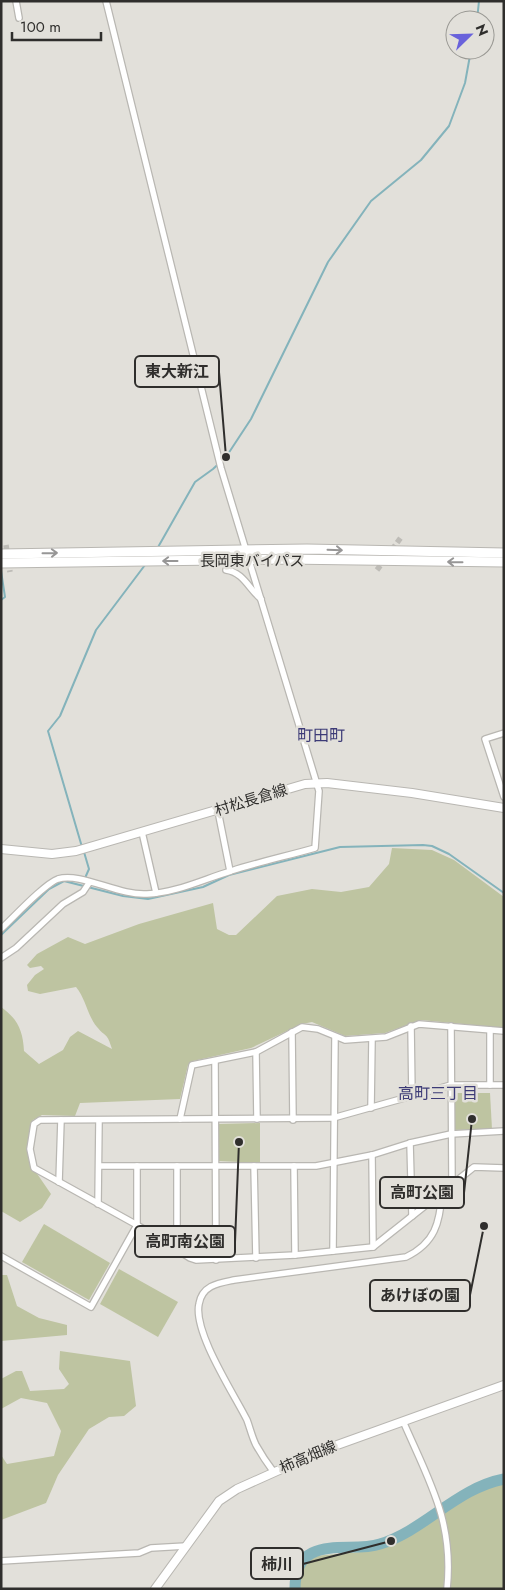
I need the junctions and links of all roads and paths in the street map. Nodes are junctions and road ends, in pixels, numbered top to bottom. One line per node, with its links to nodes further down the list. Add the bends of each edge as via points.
1 (16, 1): 3 (street)
2 (106, 1): 4 (street, via 221,468)
3 (19, 18)
4 (246, 550): 5 (highway, 長岡東バイパス, one-way to 5); 6 (highway, 長岡東バイパス, one-way to 4); 7 (street)
5 (504, 553)
6 (1, 554)
7 (249, 560): 8 (highway, 長岡東バイパス, one-way to 7); 9 (highway, 長岡東バイパス, one-way to 9); 11 (street)
8 (504, 562)
9 (1, 563)
10 (226, 570): 11 (street, via 238,573)
11 (261, 599): 13 (street)
12 (504, 733): 14 (street, via 485,739)
13 (317, 783): 15 (main road, 村松長倉線, via 412,793); 16 (main road, 村松長倉線, via 278,790); 19 (street, via 319,800 315,848)
14 (504, 797)
15 (504, 808)
16 (218, 811): 17 (main road, 村松長倉線); 19 (street)
17 (142, 832): 18 (main road, 村松長倉線, via 65,853); 21 (street)
18 (1, 849)
19 (230, 871): 21 (street, via 202,882)
20 (89, 883): 21 (street, via 124,893); 22 (street, via 70,877 55,880); 23 (street, via 81,894 63,904)
21 (156, 893)
22 (1, 929)
23 (1, 958)
24 (411, 1026): 25 (street); 30 (street, via 386,1037); 36 (street)
25 (451, 1026): 26 (street); 33 (street)
26 (490, 1030): 28 (street); 34 (street)
27 (292, 1032): 29 (street, via 309,1027); 31 (street); 44 (street)
28 (504, 1032)
29 (335, 1038): 30 (street); 38 (street)
30 (372, 1039): 37 (street)
31 (256, 1052): 32 (street); 41 (street)
32 (215, 1061): 39 (street, via 192,1065); 40 (street)
33 (451, 1085): 34 (street); 36 (street); 46 (street)
34 (490, 1085): 35 (street)
35 (504, 1085)
36 (412, 1097): 37 (street)
37 (371, 1108): 38 (street)
38 (333, 1118): 44 (street); 49 (street)
39 (180, 1119): 40 (street); 43 (street)
40 (216, 1119): 41 (street); 53 (street)
41 (257, 1119): 44 (street)
42 (61, 1120): 43 (street); 57 (street); 57 (street, via 40,1120 34,1124 30,1149 34,1168)
43 (100, 1120): 50 (street)
44 (293, 1120)
45 (504, 1131): 46 (street)
46 (451, 1134): 47 (street); 58 (street)
47 (410, 1143): 48 (street); 61 (street)
48 (372, 1155): 49 (street); 63 (street)
49 (334, 1164): 55 (street); 65 (street)
50 (99, 1166): 51 (street); 60 (street)
51 (137, 1166): 52 (street); 62 (street)
52 (177, 1166): 53 (street); 64 (street)
53 (215, 1166): 54 (street); 69 (street)
54 (254, 1166): 55 (street); 68 (street)
55 (294, 1166): 67 (street)
56 (504, 1168): 58 (street, via 474,1167)
57 (60, 1182): 60 (street)
58 (452, 1183): 59 (street)
59 (442, 1192): 61 (street); 72 (street, via 435,1231 424,1246 406,1257 234,1280 210,1286 204,1293 198,1309 207,1341 230,1393)
60 (98, 1204): 62 (street)
61 (412, 1216): 63 (street)
62 (137, 1225): 64 (street); 66 (street, via 91,1307)
63 (373, 1248): 65 (street)
64 (177, 1250): 69 (street, via 190,1258)
65 (333, 1252): 67 (street)
66 (1, 1256)
67 (295, 1256): 68 (street)
68 (256, 1258): 69 (street)
69 (216, 1260)
70 (504, 1385): 71 (main road, 柿高畑線)
71 (403, 1421): 72 (main road, 柿高畑線); 76 (street, via 443,1515 450,1566)
72 (273, 1471): 73 (main road, 柿高畑線, via 219,1501)
73 (186, 1546): 74 (street, via 151,1548 139,1553); 75 (main road, 柿高畑線)
74 (1, 1561)
75 (154, 1589)
76 (448, 1589)

